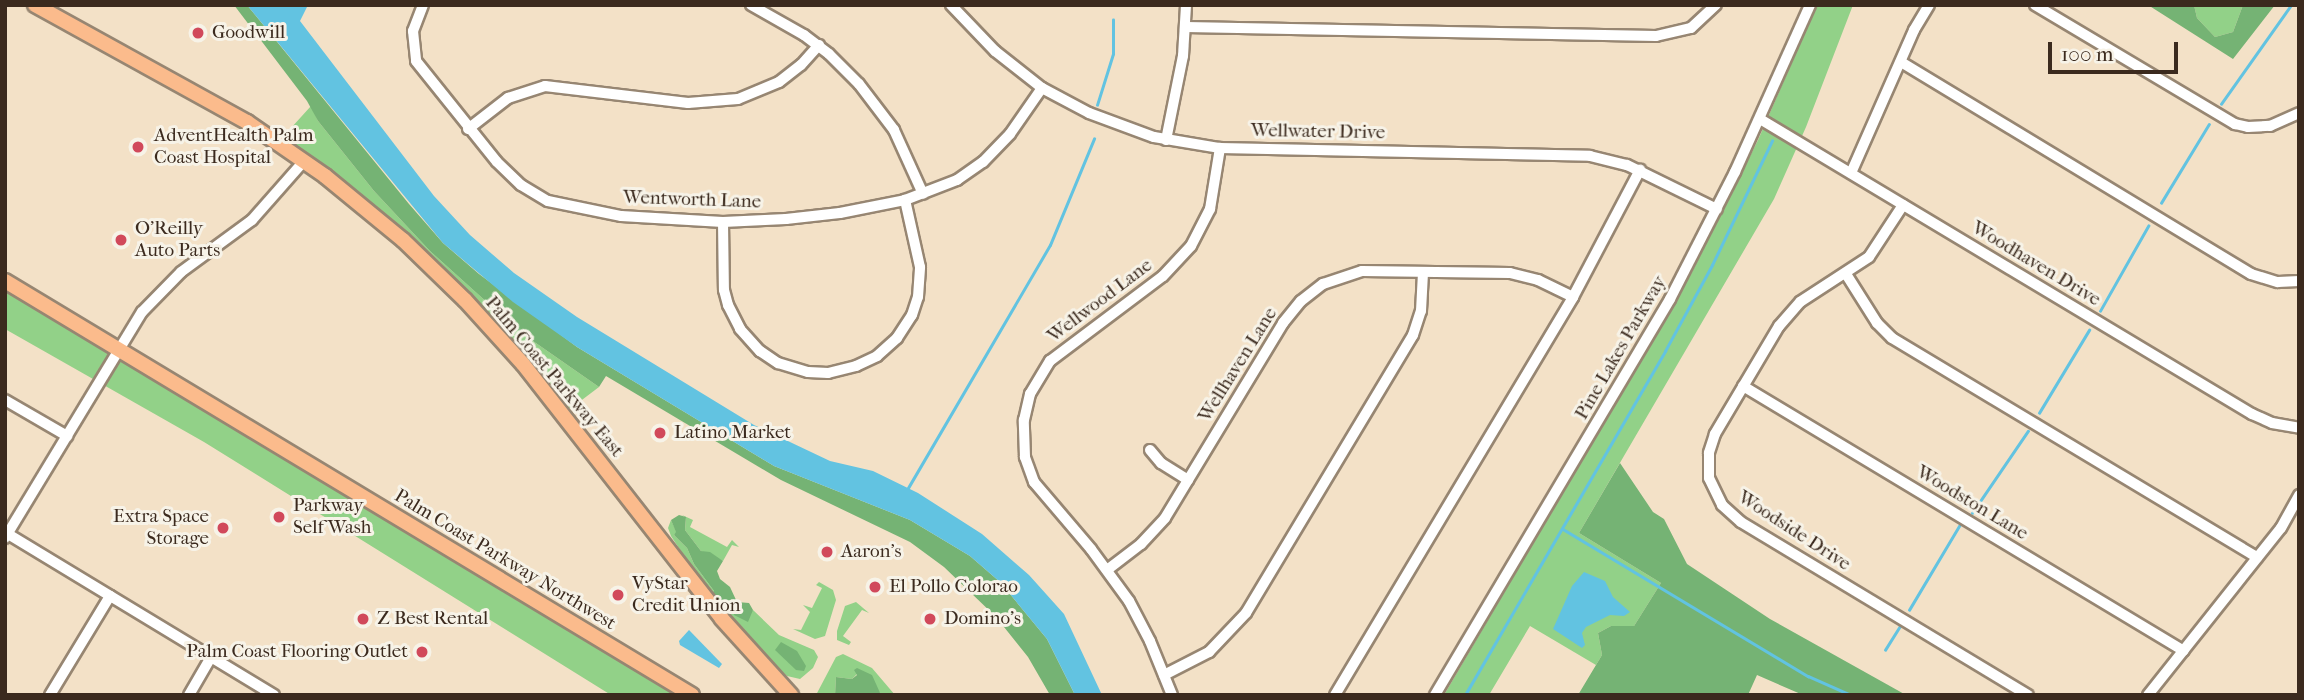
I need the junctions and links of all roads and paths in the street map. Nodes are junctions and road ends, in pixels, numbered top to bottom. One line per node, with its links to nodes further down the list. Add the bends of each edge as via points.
1 (36, 5): 21 (main road, Palm Coast Parkway East, via 201,94)
2 (423, 5): 18 (street, Wentworth Lane, via 413,31 416,61)
3 (751, 5): 11 (street)
4 (782, 5): 11 (street)
5 (951, 5): 15 (street, Wellwater Drive, via 995,51)
6 (1186, 5): 12 (street)
7 (1716, 5): 12 (street, via 1691,28 1656,36)
8 (1810, 5): 17 (street, Pine Lakes Parkway)
9 (1929, 5): 14 (street)
10 (2035, 5): 16 (street, via 2235,124 2270,126)
11 (776, 17): 13 (street)
12 (1186, 27): 19 (street)
13 (819, 45): 18 (street, via 779,82 738,99 688,103 545,86 508,98); 24 (street, via 854,78 887,120)
14 (1900, 62): 23 (street); 32 (street, via 2251,274 2278,282)
15 (1042, 88): 19 (street, Wellwater Drive, via 1110,122); 24 (street, Wentworth Lane, via 1010,134 983,162 957,180)
16 (2299, 113)
17 (1760, 119): 23 (street, Woodhaven Drive); 27 (street, Pine Lakes Parkway)
18 (468, 129): 28 (street, Wentworth Lane, via 513,178 548,201 641,218)
19 (1166, 140): 20 (street, Wellwater Drive)
20 (1220, 148): 22 (street, Wellwater Drive, via 1580,155); 44 (street, Wellwood Lane, via 1210,209 1187,252 1163,276 1055,357 1038,377 1026,405 1023,446 1031,477)
21 (304, 161): 34 (street, via 252,220 161,290); 53 (main road, Palm Coast Parkway East, via 403,240 479,315 547,393 722,619)
22 (1640, 170): 27 (street, Wellwater Drive); 33 (street)
23 (1851, 173): 26 (street, Woodhaven Drive)
24 (923, 194): 25 (street, Wentworth Lane)
25 (905, 200): 28 (street, Wentworth Lane, via 840,213); 28 (street, via 920,267 912,315 897,338 877,356 828,373 778,363 740,329 724,290)
26 (1903, 205): 30 (street, Woodside Drive, via 1877,248); 37 (street, Woodhaven Drive, via 2252,414)
27 (1717, 209): 56 (street, Pine Lakes Parkway, via 1633,366)
28 (723, 222)
29 (1423, 271): 33 (street, Wellhaven Lane, via 1520,275); 40 (street, Wellhaven Lane, via 1354,272 1308,294 1283,323); 48 (street, via 1420,311 1408,343 1252,603 1216,647)
30 (1846, 274): 35 (street, Woodside Drive, via 1789,313); 43 (street, via 1892,338)
31 (5, 281): 34 (main road, Palm Coast Parkway Northwest)
32 (2299, 281)
33 (1573, 297): 55 (street)
34 (118, 349): 38 (street); 52 (main road, Palm Coast Parkway Northwest)
35 (1743, 386): 46 (street, Woodston Lane); 57 (street, Woodside Drive, via 1715,433 1708,458 1712,487 1726,509)
36 (5, 400): 38 (street)
37 (2299, 428)
38 (67, 436): 42 (street)
39 (1150, 450): 40 (street)
40 (1188, 480): 44 (street, Wellhaven Lane, via 1160,525)
41 (2299, 495): 43 (street)
42 (6, 536): 45 (street)
43 (2258, 557): 46 (street)
44 (1107, 570): 48 (street, Wellwood Lane, via 1140,620)
45 (110, 596): 47 (street); 49 (street)
46 (2184, 651): 58 (street)
47 (211, 657): 50 (street); 51 (street)
48 (1164, 675): 54 (street, Wellwood Lane)
49 (50, 695)
50 (189, 695)
51 (274, 695)
52 (692, 695)
53 (792, 695)
54 (1172, 695)
55 (1335, 695)
56 (1435, 695)
57 (2028, 695)
58 (2148, 695)

